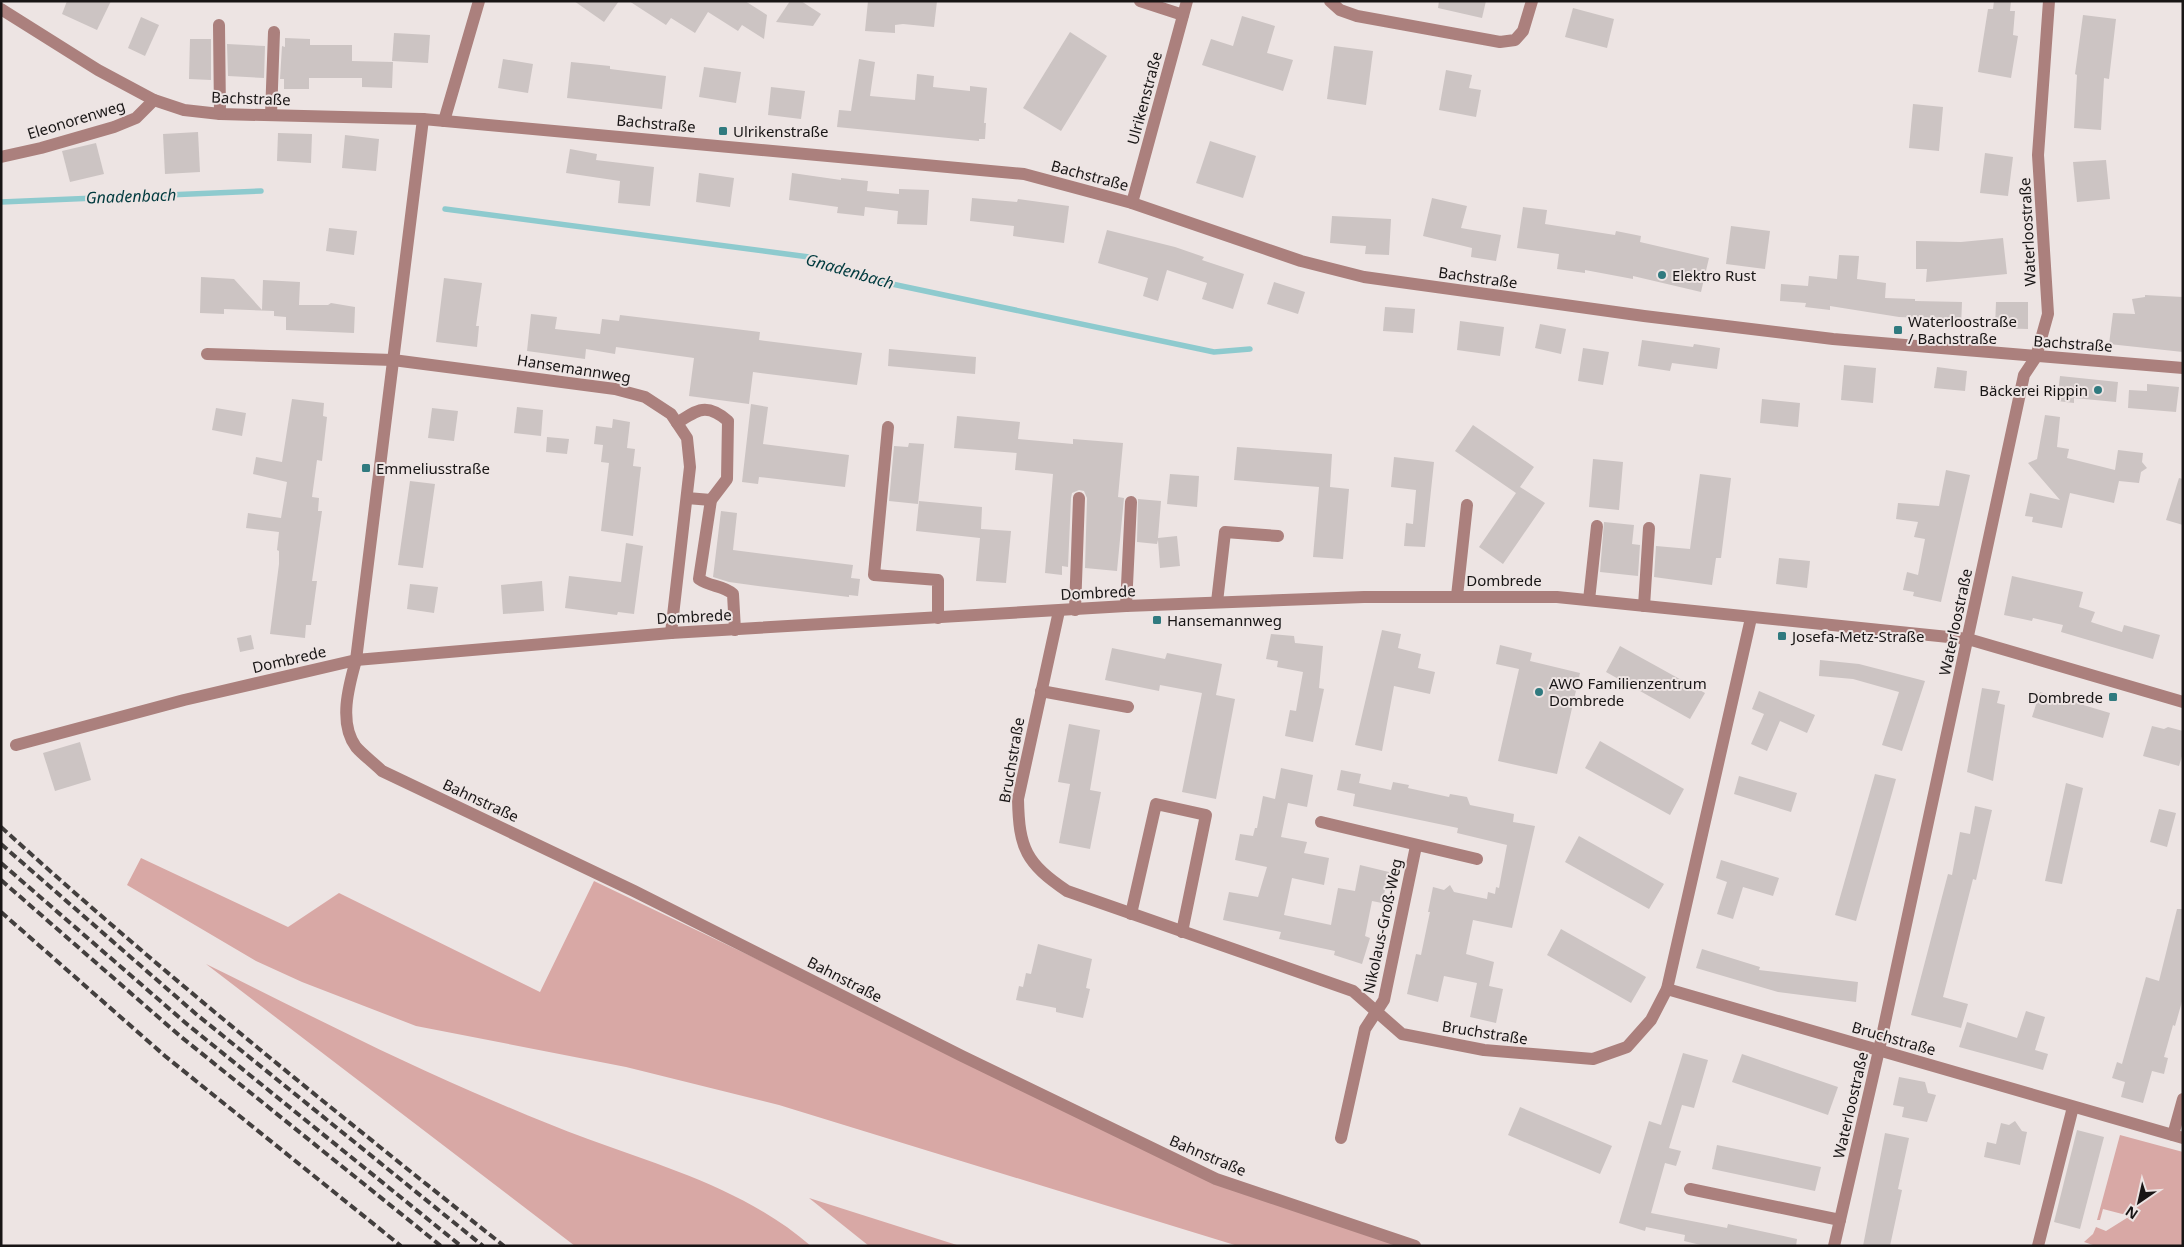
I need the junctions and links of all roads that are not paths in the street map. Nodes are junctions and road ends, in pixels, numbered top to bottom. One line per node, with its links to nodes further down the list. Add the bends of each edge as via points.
1 (478, 1): 15 (street)
2 (1140, 1): 8 (street)
3 (1187, 1): 8 (street, Ulrikenstraße)
4 (1330, 1): 5 (street, via 1340,10 1357,16 1500,42 1515,40 1523,31)
5 (1532, 1)
6 (2049, 1): 19 (street, Waterloostraße, via 2038,155 2048,314)
7 (1, 9): 11 (street, Bachstraße, via 98,70)
8 (1183, 15): 17 (street, Ulrikenstraße)
9 (219, 25): 12 (street)
10 (274, 32): 13 (street)
11 (154, 100): 12 (street, Bachstraße, via 184,110); 16 (street, Eleonorenweg, via 136,118 114,127)
12 (220, 114): 13 (street, Bachstraße)
13 (271, 115): 14 (street, Bachstraße)
14 (423, 119): 15 (street, Bachstraße); 20 (street)
15 (444, 121): 17 (street, Bachstraße, via 1024,174)
16 (1, 157)
17 (1132, 203): 19 (street, Bachstraße, via 1301,261 1364,277 1832,339)
18 (207, 354): 20 (street)
19 (2036, 357): 21 (street, Bachstraße); 45 (street, Waterloostraße, via 2024,374)
20 (393, 360): 22 (street, Hansemannweg, via 615,389 645,396 671,414); 46 (street)
21 (2183, 368)
22 (676, 423): 24 (street, Hansemannweg, via 687,438 690,467); 26 (street, via 704,408 716,411 728,422 727,479)
23 (888, 427): 41 (street, via 874,575 938,580)
24 (687, 498): 26 (street); 32 (street, Hansemannweg)
25 (1079, 498): 39 (street)
26 (711, 500): 33 (street)
27 (1131, 502): 37 (street)
28 (1467, 504): 34 (street)
29 (1597, 526): 35 (street)
30 (1650, 528): 38 (street)
31 (1278, 536): 36 (street, via 1225,532)
32 (677, 579): 33 (street); 44 (street, Hansemannweg)
33 (699, 579): 43 (street, via 727,588 733,594)
34 (1457, 596): 35 (street, Dombrede); 36 (street, Dombrede)
35 (1589, 600): 38 (street, Dombrede)
36 (1217, 602): 37 (street, Dombrede)
37 (1126, 606): 39 (street, Dombrede)
38 (1644, 606): 42 (street, Dombrede)
39 (1075, 610): 40 (street, Dombrede)
40 (1059, 611): 41 (street, Dombrede); 47 (street, Bruchstraße)
41 (938, 618): 43 (street, Dombrede)
42 (1751, 618): 45 (street, Dombrede); 56 (street)
43 (735, 630): 44 (street, Dombrede)
44 (671, 633): 46 (street, Dombrede)
45 (1968, 638): 48 (street, Dombrede); 58 (street, Waterloostraße)
46 (356, 660): 50 (street, Dombrede, via 184,700); 65 (street, Bahnstraße, via 349,688 347,723 355,746 382,771 634,891 1216,1179)
47 (1041, 691): 49 (street); 54 (street, Bruchstraße, via 1018,799 1018,829 1026,854 1042,874 1066,891)
48 (2183, 702)
49 (1128, 707)
50 (16, 745)
51 (1321, 822): 52 (street, Nikolaus-Groß-Weg)
52 (1416, 846): 53 (street, Nikolaus-Groß-Weg); 57 (street, Nikolaus-Groß-Weg, via 1384,1000)
53 (1477, 859)
54 (1131, 914): 55 (street, Bruchstraße); 55 (street, via 1156,804 1206,815)
55 (1182, 932): 57 (street, Bruchstraße, via 1353,991)
56 (1666, 989): 57 (street, Bruchstraße, via 1651,1020 1627,1047 1593,1059 1484,1050 1402,1034); 58 (street, Bruchstraße)
57 (1376, 1011): 62 (street, Nikolaus-Groß-Weg, via 1365,1029)
58 (1879, 1050): 60 (street, Bruchstraße); 64 (street, Waterloostraße)
59 (2183, 1099): 61 (street)
60 (2073, 1107): 61 (street, Bruchstraße); 67 (street)
61 (2178, 1137)
62 (1340, 1138)
63 (1690, 1189): 64 (street)
64 (1840, 1220): 66 (street, Waterloostraße)
65 (1415, 1246)
66 (1834, 1246)
67 (2038, 1246)

